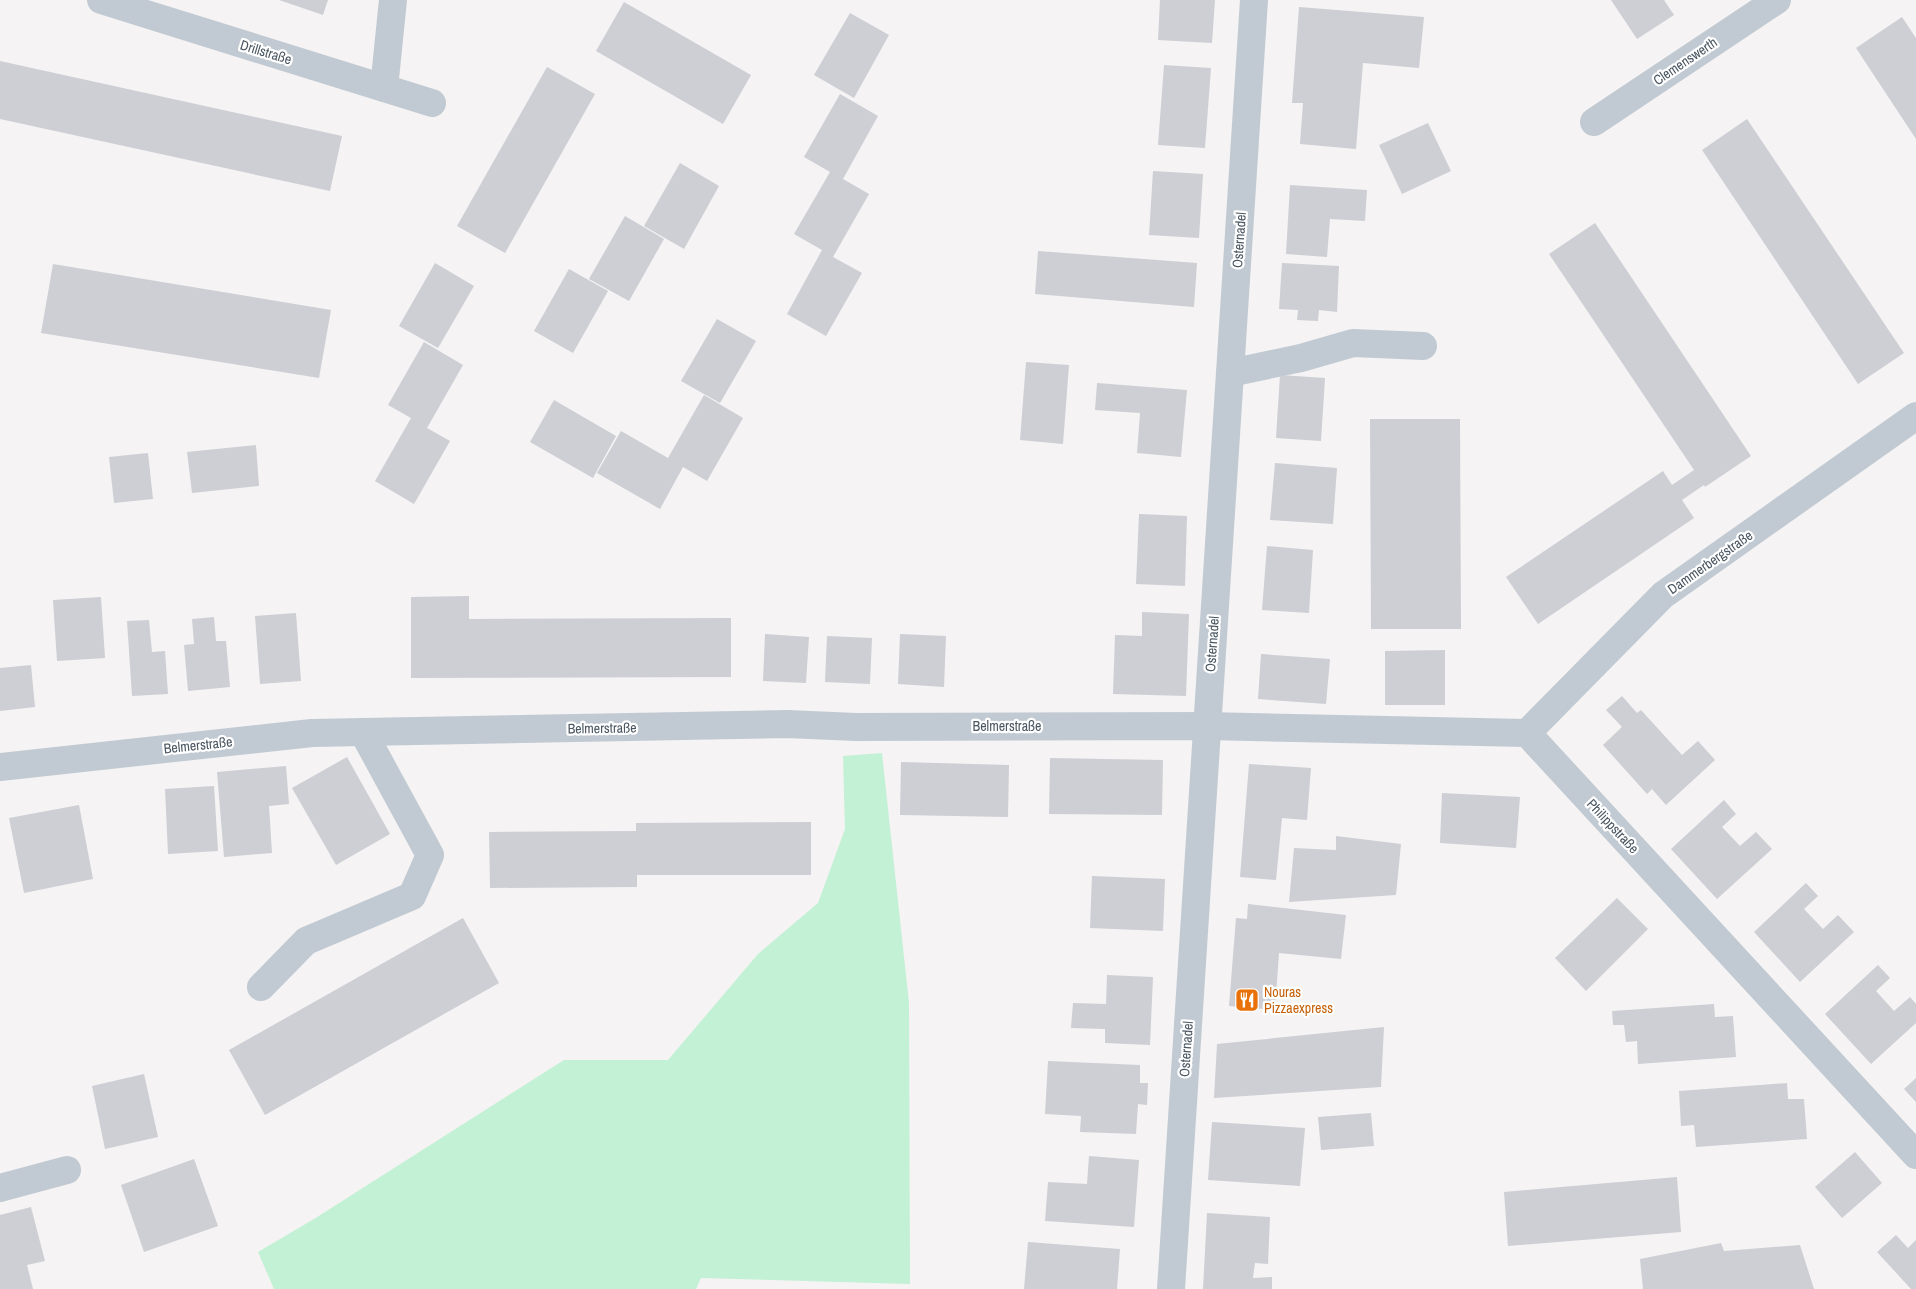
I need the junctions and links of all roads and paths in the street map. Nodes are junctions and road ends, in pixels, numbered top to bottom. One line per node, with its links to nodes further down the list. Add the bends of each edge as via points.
1 (101, 0): 5 (street, Drillstraße)
2 (393, 0): 5 (street)
3 (1254, 0): 9 (street, Osternadel)
4 (1777, 0): 7 (street, Clemenswerth)
5 (384, 88): 6 (street, Drillstraße)
6 (432, 103)
7 (1594, 122)
8 (1423, 346): 9 (street, via 1353,343)
9 (1230, 373): 11 (street, Osternadel)
10 (1916, 416): 13 (street, Dammerbergstraße, via 1664,595)
11 (1206, 726): 12 (street, Belmerstraße, via 787,724); 13 (street); 19 (street, Osternadel)
12 (363, 732): 14 (street, Belmerstraße, via 312,733); 15 (street, via 430,855 412,896 306,941)
13 (1527, 733): 16 (street, Philippstraße)
14 (0, 767)
15 (261, 987)
16 (1916, 1155)
17 (67, 1170): 18 (street)
18 (0, 1188)
19 (1171, 1289)

